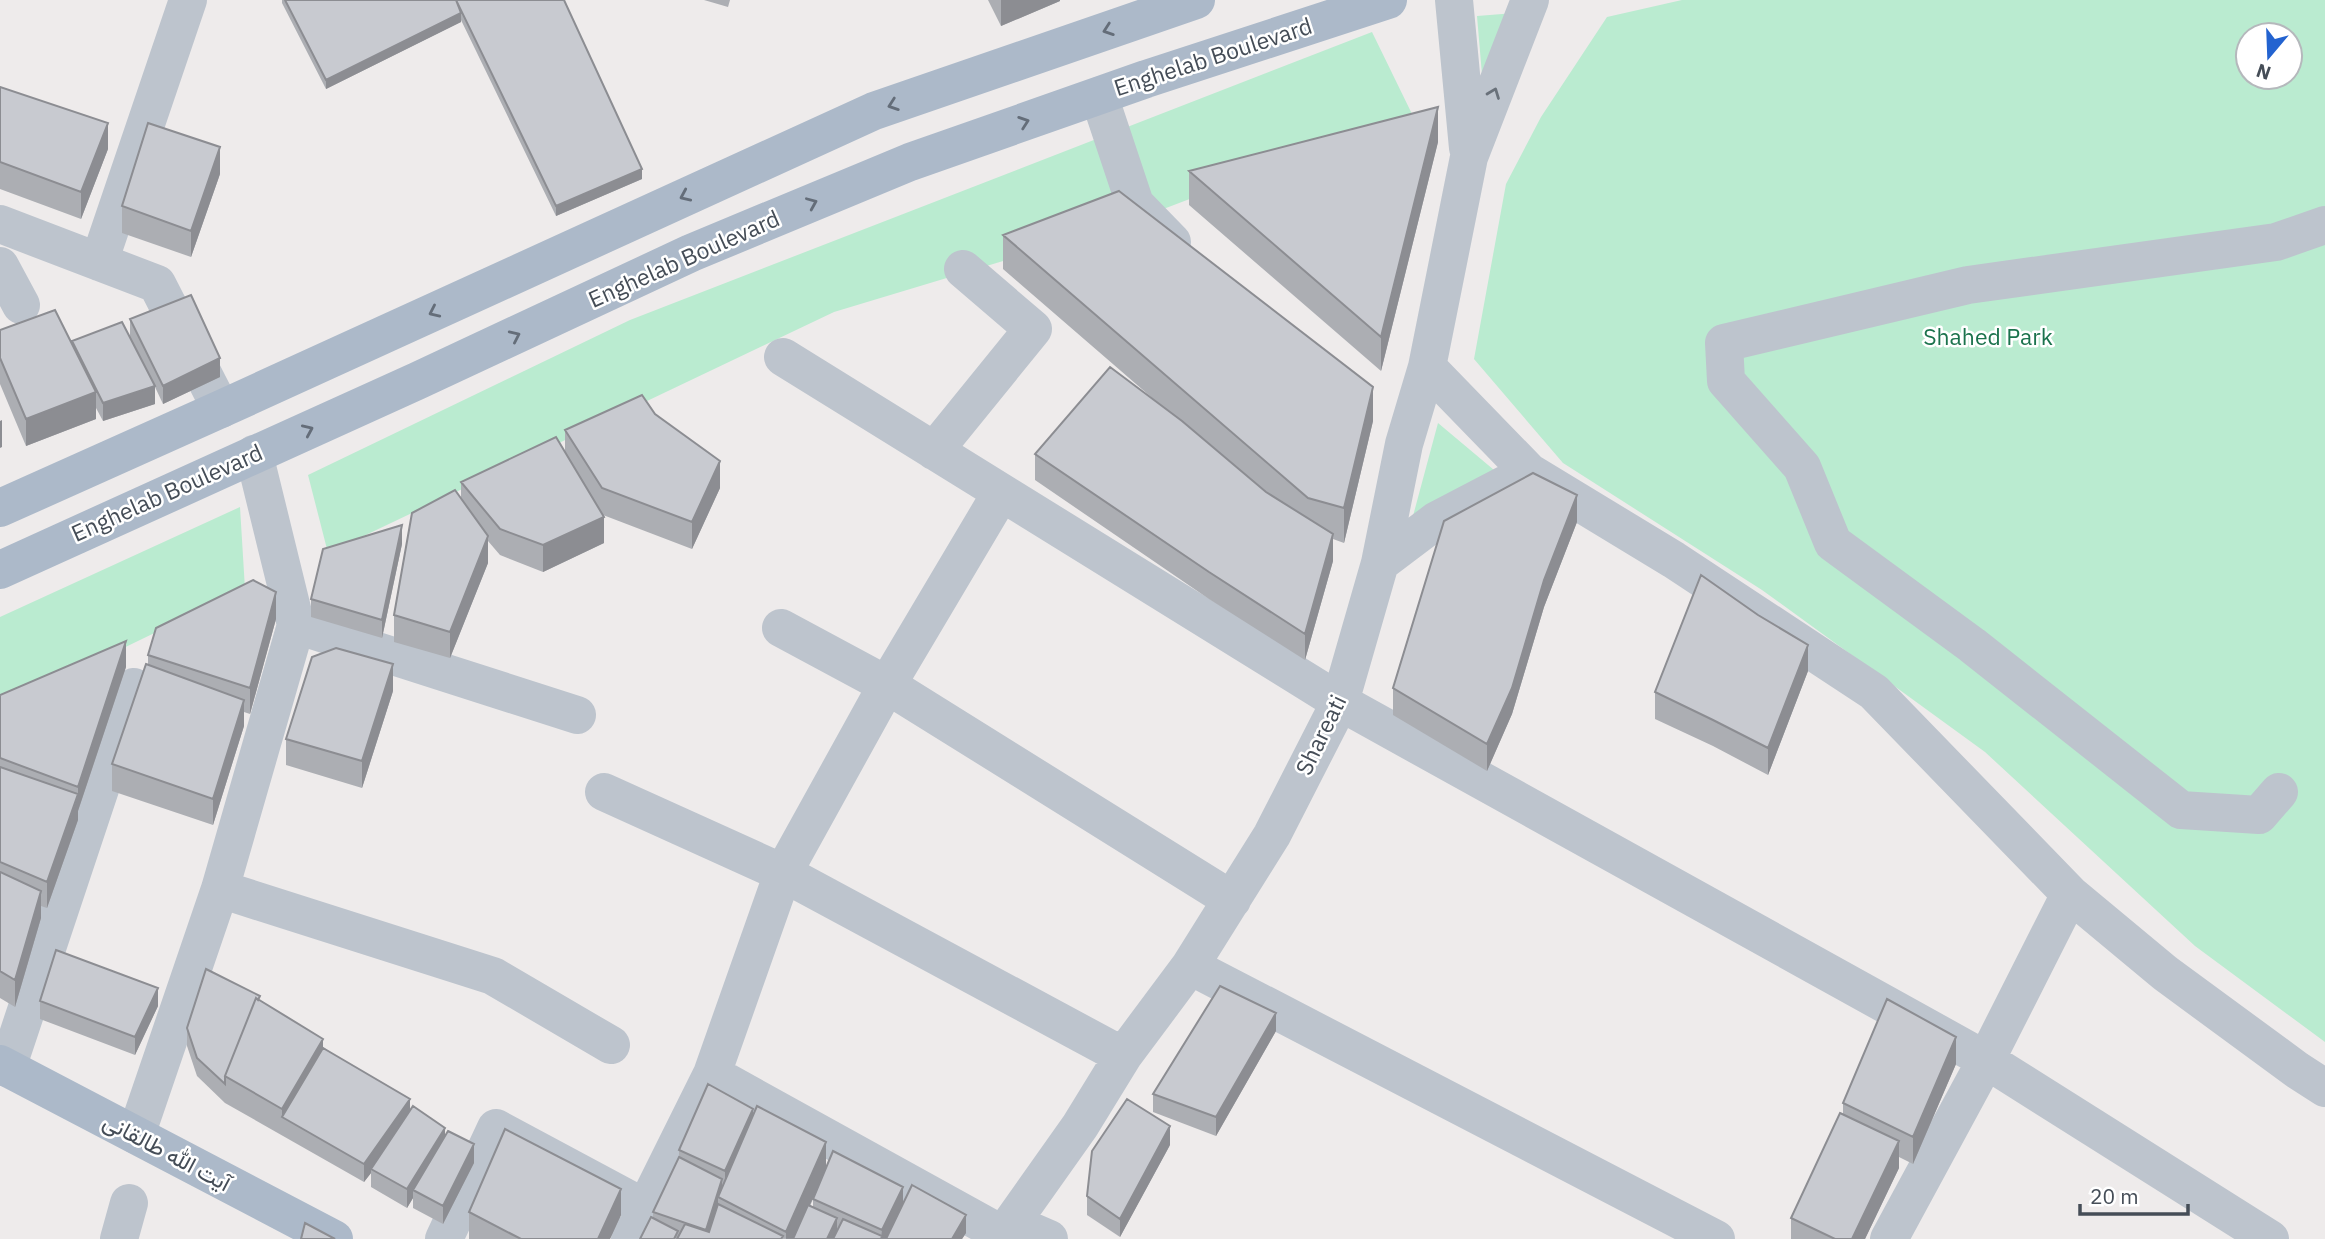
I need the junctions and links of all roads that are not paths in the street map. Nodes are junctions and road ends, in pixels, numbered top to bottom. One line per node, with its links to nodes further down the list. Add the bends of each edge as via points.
1 (188, 0): 11 (street)
2 (1196, 0): 6 (main road)
3 (1388, 0): 7 (main road, Enghelab Boulevard)
4 (1454, 0): 8 (street)
5 (1530, 0): 8 (street, one-way to 5)
6 (1147, 7): 18 (main road, one-way to 18, via 874,111)
7 (1098, 96): 14 (street, via 1135,204); 20 (main road, Enghelab Boulevard, one-way to 7, via 691,253 910,162)
8 (1469, 157): 17 (street, Shareati)
9 (0, 224): 11 (street)
10 (2325, 225): 33 (street, via 2276,242 1968,285 1724,343 1726,381 1802,467 1833,543 1972,645 2181,810 2259,815)
11 (99, 262): 18 (street, via 157,284)
12 (0, 266): 15 (street)
13 (963, 269): 19 (street, via 1033,329)
14 (1199, 270)
15 (22, 305)
16 (783, 357): 19 (street)
17 (1427, 368): 21 (street); 24 (street, Shareati, via 1404,444)
18 (221, 410): 23 (main road)
19 (934, 451): 22 (street)
20 (254, 454): 25 (main road, Enghelab Boulevard); 26 (street)
21 (1529, 472): 24 (street, via 1437,520); 36 (street, via 1674,560 1874,692)
22 (1001, 493): 28 (street); 30 (street)
23 (0, 508)
24 (1380, 563): 30 (street, Shareati)
25 (0, 570)
26 (296, 625): 31 (street); 35 (street)
27 (781, 628): 28 (street)
28 (887, 685): 34 (street); 37 (street)
29 (134, 687): 42 (street)
30 (1340, 702): 37 (street, Shareati, via 1272,835); 41 (street)
31 (577, 715)
32 (604, 792): 34 (street)
33 (2279, 792)
34 (783, 873): 40 (street); 43 (street)
35 (220, 889): 39 (street, via 493,976); 45 (street)
36 (2070, 894): 41 (street); 44 (street, via 2165,973)
37 (1231, 900): 38 (street, Shareati)
38 (1190, 966): 40 (street, Shareati); 53 (street)
39 (611, 1045)
40 (1123, 1056): 48 (street, Shareati)
41 (1986, 1060): 54 (street); 55 (street)
42 (4, 1066): 45 (main road, آیت الله طالقانی)
43 (712, 1074): 47 (street); 48 (street)
44 (2325, 1088)
45 (136, 1135): 50 (main road, آیت الله طالقانی)
46 (129, 1203): 49 (street)
47 (638, 1224): 51 (street, via 496,1128)
48 (1005, 1232): 52 (street)
49 (119, 1239)
50 (334, 1239)
51 (444, 1239)
52 (1049, 1239)
53 (1716, 1239)
54 (1889, 1239)
55 (2270, 1239)

